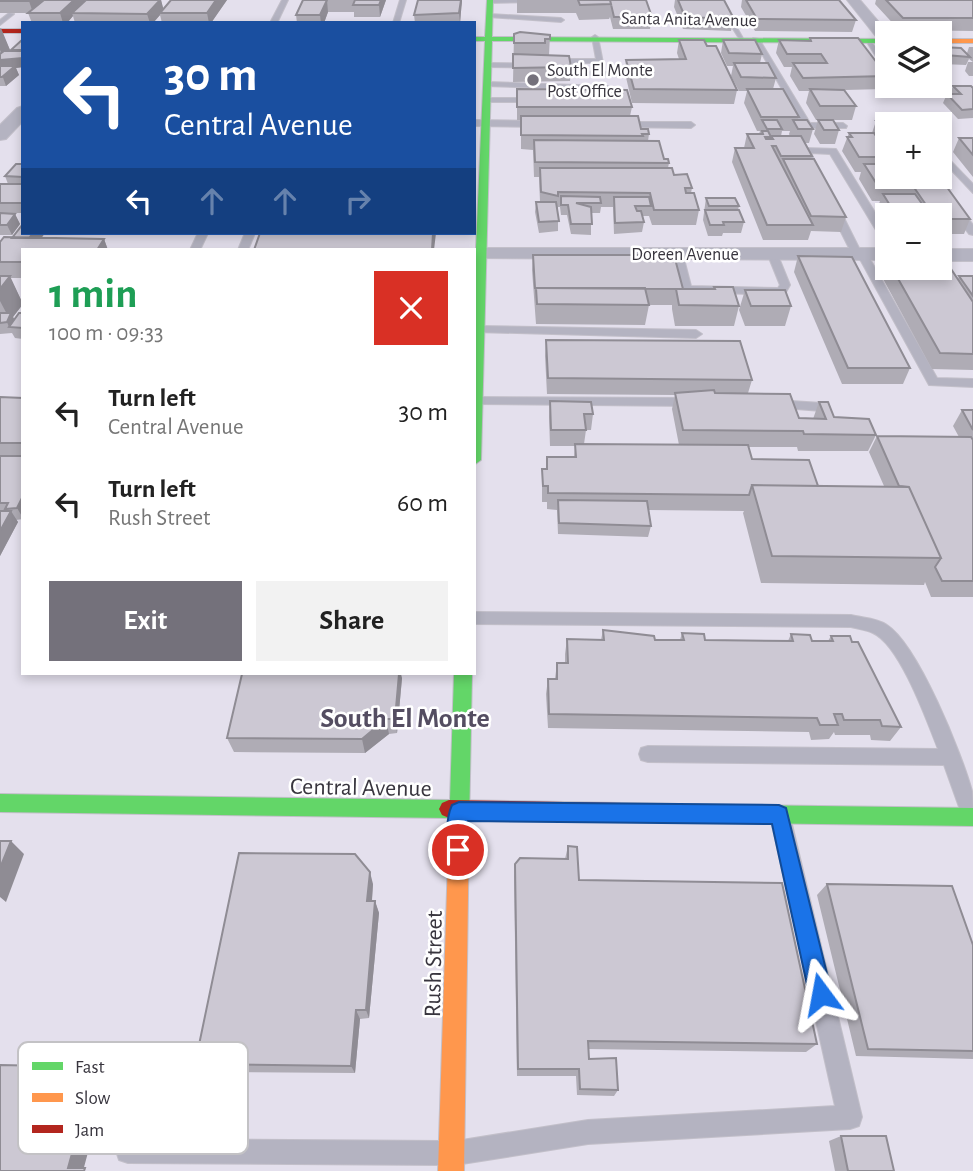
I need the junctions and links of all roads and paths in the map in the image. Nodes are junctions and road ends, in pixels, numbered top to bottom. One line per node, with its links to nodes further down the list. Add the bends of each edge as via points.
1 (285, 0): 9 (lane)
2 (403, 0): 10 (lane)
3 (718, 0): 20 (lane)
4 (853, 0): 12 (street)
5 (546, 2): 6 (lane)
6 (490, 6): 8 (lane); 19 (street)
7 (11, 14): 11 (lane)
8 (561, 20)
9 (273, 21)
10 (397, 21)
11 (0, 23)
12 (875, 27)
13 (0, 31): 14 (street)
14 (21, 31)
15 (0, 37): 16 (street)
16 (21, 37)
17 (568, 37): 18 (street, Santa Anita Avenue); 26 (street, Santa Anita Avenue); 27 (lane)
18 (596, 37): 20 (street, Santa Anita Avenue); 27 (lane, via 600,61)
19 (479, 38): 26 (street, Santa Anita Avenue); 28 (street)
20 (749, 39): 21 (street, Santa Anita Avenue); 38 (lane, via 807,126)
21 (867, 40): 22 (street, Santa Anita Avenue); 25 (lane)
22 (875, 40)
23 (952, 41): 24 (street)
24 (973, 41)
25 (875, 50)
26 (546, 51): 27 (lane); 28 (lane)
27 (570, 61)
28 (489, 63): 29 (lane, via 573,66 574,74); 30 (street)
29 (617, 74)
30 (488, 92): 31 (lane); 32 (lane, via 607,88 609,99); 34 (street)
31 (549, 100)
32 (590, 100)
33 (21, 113): 39 (street)
34 (480, 123): 35 (lane); 40 (street)
35 (559, 124)
36 (612, 124): 37 (lane)
37 (691, 125)
38 (843, 126)
39 (0, 135)
40 (480, 153): 46 (street)
41 (952, 166): 44 (lane)
42 (817, 176): 47 (lane, via 806,153 833,151)
43 (941, 189): 48 (lane)
44 (973, 190)
45 (829, 199): 51 (lane)
46 (479, 202): 50 (street)
47 (875, 220)
48 (973, 232)
49 (772, 253): 51 (street, Doreen Avenue); 53 (street, Doreen Avenue); 53 (lane, via 785,285 782,290 689,289 684,286)
50 (482, 254): 53 (street, Doreen Avenue); 56 (street)
51 (857, 254): 52 (street, Doreen Avenue); 58 (lane, via 865,259 933,382)
52 (875, 254)
53 (678, 255)
54 (952, 255): 55 (street)
55 (973, 255)
56 (478, 324): 57 (lane); 59 (street)
57 (696, 334)
58 (973, 383)
59 (476, 391): 60 (lane)
60 (705, 402)
61 (757, 403): 62 (lane)
62 (821, 407)
63 (476, 618): 66 (lane, via 851,621 882,630 905,658)
64 (463, 675): 68 (street, Rush Street)
65 (648, 754): 66 (lane)
66 (950, 757): 70 (lane)
67 (0, 803): 68 (street, Central Avenue)
68 (459, 811): 69 (street, Central Avenue); 72 (street, Rush Street)
69 (779, 815): 70 (street, Central Avenue); 72 (lane, via 850,1117 588,1132)
70 (972, 817)
71 (236, 1154): 72 (lane)
72 (451, 1162)

